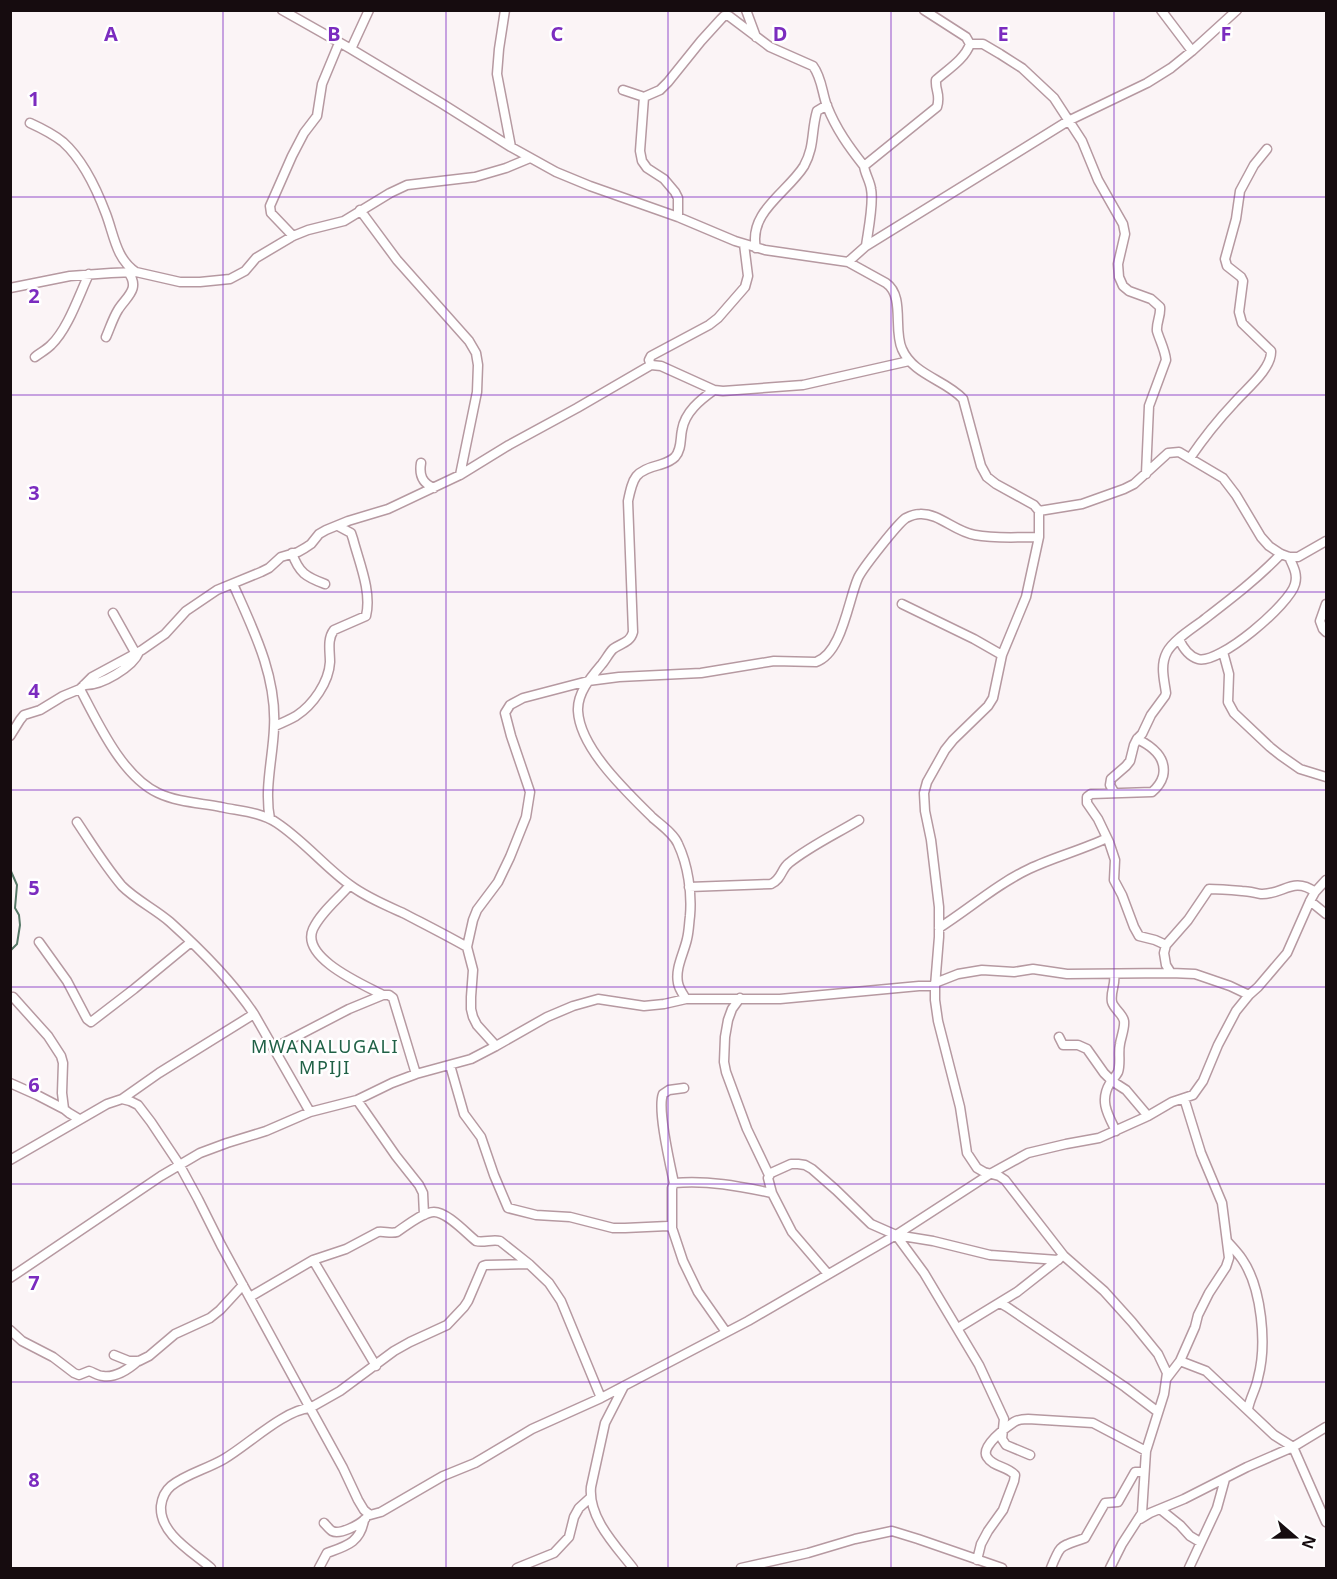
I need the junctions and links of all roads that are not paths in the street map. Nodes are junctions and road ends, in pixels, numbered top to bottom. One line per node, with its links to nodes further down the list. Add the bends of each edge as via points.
1 (282, 10): 9 (street)
2 (369, 10): 11 (street)
3 (505, 10): 18 (street, via 497,74)
4 (746, 10): 8 (street)
5 (924, 10): 10 (street, via 966,37)
6 (1161, 10): 12 (street)
7 (1237, 10): 12 (street)
8 (756, 37): 14 (street, via 724,16 660,90); 15 (street, via 813,66)
9 (339, 43): 11 (street); 24 (street, via 322,84 317,116 304,133 270,206 271,213)
10 (970, 44): 16 (street, via 983,44 1022,68 1054,98); 21 (street, via 936,80 937,107)
11 (351, 49): 18 (street)
12 (1192, 51): 16 (street, via 1147,83)
13 (623, 90): 14 (street)
14 (644, 97): 23 (street, via 642,161 675,192)
15 (827, 105): 21 (street, via 840,133); 27 (street, via 818,111 812,149 803,167 757,225)
16 (1068, 121): 26 (street); 39 (street, via 1123,224 1125,234 1118,264 1123,286 1160,307 1157,330 1166,360 1149,406)
17 (30, 123): 29 (street, via 74,153)
18 (511, 147): 20 (street)
19 (1267, 149): 37 (street, via 1240,191 1225,259 1243,281 1239,312 1242,323 1271,351 1272,358)
20 (530, 158): 22 (street, via 475,177 407,185); 23 (street, via 590,186)
21 (864, 166): 26 (street, via 872,197)
22 (360, 210): 24 (street, via 344,221); 40 (street, via 476,353 477,392)
23 (678, 217): 25 (street)
24 (293, 236): 29 (street, via 230,279 180,282)
25 (744, 244): 27 (street); 35 (street, via 748,276 745,287 718,318 651,357)
26 (866, 246): 28 (street)
27 (756, 248): 28 (street)
28 (848, 262): 34 (street, via 893,289 900,347)
29 (132, 272): 30 (street); 32 (street, via 132,292 116,312)
30 (89, 274): 31 (street); 33 (street, via 58,336)
31 (10, 288)
32 (106, 337)
33 (35, 357)
34 (909, 361): 36 (street, via 802,385); 42 (street, via 963,399 987,477)
35 (651, 365): 36 (street); 40 (street)
36 (714, 390): 58 (street, via 698,401 686,418 675,457 643,469 630,491 633,632 627,642 613,649)
37 (1190, 458): 39 (street, via 1179,452 1168,453); 47 (street, via 1223,478 1261,537)
38 (421, 463): 41 (street, via 422,478)
39 (1146, 474): 42 (street, via 1124,489 1082,504)
40 (459, 475): 41 (street)
41 (434, 488): 43 (street)
42 (1039, 511): 44 (street)
43 (338, 526): 46 (street); 60 (street, via 351,533 353,539 368,596 366,616 334,630 326,681 305,709)
44 (1039, 537): 57 (street, via 1026,597); 58 (street, via 974,535 932,516 912,516 897,527 863,569 843,625 822,660 774,661 701,673)
45 (1326, 541): 47 (street, via 1298,557)
46 (292, 553): 48 (street); 49 (street, via 300,570)
47 (1285, 556): 54 (street); 56 (street, via 1296,572 1294,588 1248,635)
48 (233, 584): 55 (street, via 186,611 165,634); 60 (street, via 268,670)
49 (325, 584)
50 (902, 604): 57 (street)
51 (1326, 604): 53 (street, via 1320,621)
52 (113, 614): 55 (street)
53 (1326, 632)
54 (1179, 639): 56 (street, via 1187,653 1197,659); 62 (street, via 1167,651 1162,665 1165,696)
55 (138, 652): 59 (street, via 124,669)
56 (1223, 652): 63 (street, via 1229,674 1228,702 1234,713 1280,755 1299,768)
57 (1002, 655): 75 (street, via 993,698 945,750 924,793)
58 (588, 681): 71 (street, via 578,709 587,740 620,785 677,841); 79 (street, via 523,698 505,713 530,792 526,817 498,882 477,910)
59 (82, 687): 61 (street, via 24,715); 65 (street, via 103,733 143,784 173,798)
60 (275, 726): 65 (street, via 268,799)
61 (10, 736)
62 (1137, 739): 64 (street, via 1130,761 1111,779); 64 (street, via 1159,754 1164,767 1162,780 1152,792)
63 (1326, 777)
64 (1114, 792): 68 (street, via 1087,797)
65 (270, 819): 70 (street)
66 (859, 820): 71 (street, via 789,863 771,884)
67 (77, 822): 77 (street, via 124,888)
68 (1107, 838): 75 (street, via 1028,869); 78 (street, via 1115,860 1114,880 1134,927 1139,936)
69 (1326, 880): 72 (street)
70 (350, 885): 79 (street); 83 (street, via 314,927 312,940 324,961)
71 (689, 887): 87 (street, via 687,938 677,980)
72 (1315, 892): 73 (street); 78 (street, via 1298,885 1260,894 1209,889)
73 (1310, 901): 74 (street); 84 (street, via 1287,953)
74 (1326, 914)
75 (939, 928): 82 (street)
76 (39, 942): 77 (street, via 92,1022)
77 (191, 942): 88 (street, via 231,983)
78 (1166, 945): 80 (street, via 1166,965)
79 (467, 947): 90 (street, via 473,970 473,1017)
80 (1171, 973): 81 (street); 84 (street, via 1195,974)
81 (1114, 975): 82 (street, via 982,970 958,974); 94 (street, via 1113,1006 1125,1023 1118,1072)
82 (935, 985): 86 (street, via 780,999); 107 (street, via 938,1021 960,1107 967,1153 977,1168)
83 (383, 995): 91 (street); 93 (street, via 393,998)
84 (1248, 995): 97 (street, via 1230,1021 1203,1081 1192,1095)
85 (13, 998): 100 (street, via 61,1056)
86 (740, 998): 87 (street); 108 (street, via 728,1020 724,1062 747,1128)
87 (686, 999): 90 (street, via 644,1006 598,999 547,1017)
88 (254, 1014): 91 (street); 98 (street)
89 (1059, 1037): 94 (street, via 1063,1045 1087,1049)
90 (496, 1046): 92 (street)
91 (274, 1048): 101 (street)
92 (450, 1065): 93 (street); 112 (street, via 464,1114 481,1137 508,1208 613,1227)
93 (416, 1074): 99 (street)
94 (1112, 1081): 102 (street, via 1126,1090); 104 (street, via 1104,1104)
95 (10, 1083): 100 (street)
96 (684, 1088): 109 (street, via 669,1090 661,1099)
97 (1184, 1098): 102 (street); 114 (street, via 1222,1203)
98 (122, 1100): 103 (street); 106 (street, via 138,1105)
99 (357, 1100): 101 (street); 111 (street, via 419,1185)
100 (64, 1109): 103 (street)
101 (310, 1112): 106 (street)
102 (1148, 1116): 104 (street)
103 (79, 1119): 105 (street)
104 (1116, 1131): 107 (street, via 1028,1154)
105 (10, 1160)
106 (179, 1164): 119 (street); 120 (street)
107 (990, 1174): 113 (street); 115 (street, via 1005,1180)
108 (769, 1175): 110 (street); 113 (street, via 791,1164 805,1165 871,1224)
109 (674, 1183): 110 (street, via 696,1181); 112 (street)
110 (772, 1193): 118 (street, via 792,1232)
111 (424, 1215): 116 (street, via 397,1232 378,1232); 117 (street, via 434,1212 446,1216 482,1243 500,1240)
112 (672, 1228): 125 (street, via 682,1261 698,1292)
113 (896, 1235): 115 (street, via 990,1255); 118 (street); 123 (street)
114 (1225, 1239): 128 (street, via 1229,1258 1226,1267 1198,1315); 134 (street, via 1244,1261 1261,1311 1263,1357)
115 (1061, 1258): 122 (street); 130 (street, via 1104,1291 1132,1322 1158,1354)
116 (313, 1260): 121 (street); 129 (street)
117 (529, 1264): 129 (street, via 483,1266 468,1301 447,1324 394,1351); 132 (street, via 561,1301)
118 (828, 1274): 125 (street)
119 (10, 1278)
120 (243, 1285): 121 (street); 127 (street, via 210,1318 175,1334)
121 (250, 1297): 133 (street)
122 (1000, 1303): 123 (street); 135 (street)
123 (958, 1328): 137 (street, via 1004,1419)
124 (10, 1330): 127 (street, via 76,1374 89,1371 106,1376 125,1371)
125 (726, 1332): 131 (street)
126 (114, 1355): 127 (street)
127 (139, 1361)
128 (1180, 1361): 130 (street); 134 (street, via 1206,1371)
129 (375, 1366): 133 (street)
130 (1167, 1378): 135 (street)
131 (624, 1386): 132 (street); 143 (street, via 605,1424)
132 (602, 1398): 145 (street, via 532,1429)
133 (310, 1408): 145 (street); 151 (street, via 291,1414 224,1460 174,1484 164,1495 161,1513 168,1530)
134 (1248, 1409): 138 (street, via 1274,1435)
135 (1158, 1412): 139 (street)
136 (1326, 1427): 138 (street)
137 (1003, 1431): 139 (street, via 1020,1419 1094,1423); 140 (street, via 1006,1444); 150 (street, via 988,1445 986,1456 1012,1471 1014,1481 1004,1510 988,1531)
138 (1293, 1447): 142 (street); 147 (street)
139 (1146, 1451): 141 (street)
140 (1030, 1455)
141 (1144, 1472): 146 (street); 157 (street, via 1135,1472 1118,1502 1105,1503 1085,1538 1059,1550)
142 (1225, 1479): 144 (street); 149 (street, via 1217,1508)
143 (590, 1498): 153 (street, via 574,1517 569,1537 554,1553); 154 (street, via 599,1521)
144 (1160, 1509): 146 (street); 149 (street)
145 (367, 1518): 148 (street, via 337,1532); 152 (street, via 357,1538 327,1553)
146 (1139, 1519): 158 (street)
147 (1326, 1522)
148 (324, 1523)
149 (1200, 1542): 159 (street)
150 (977, 1560): 155 (street, via 892,1531); 156 (street)
151 (211, 1569)
152 (319, 1569)
153 (517, 1569)
154 (633, 1569)
155 (741, 1569)
156 (1002, 1569)
157 (1052, 1569)
158 (1110, 1569)
159 (1189, 1569)

